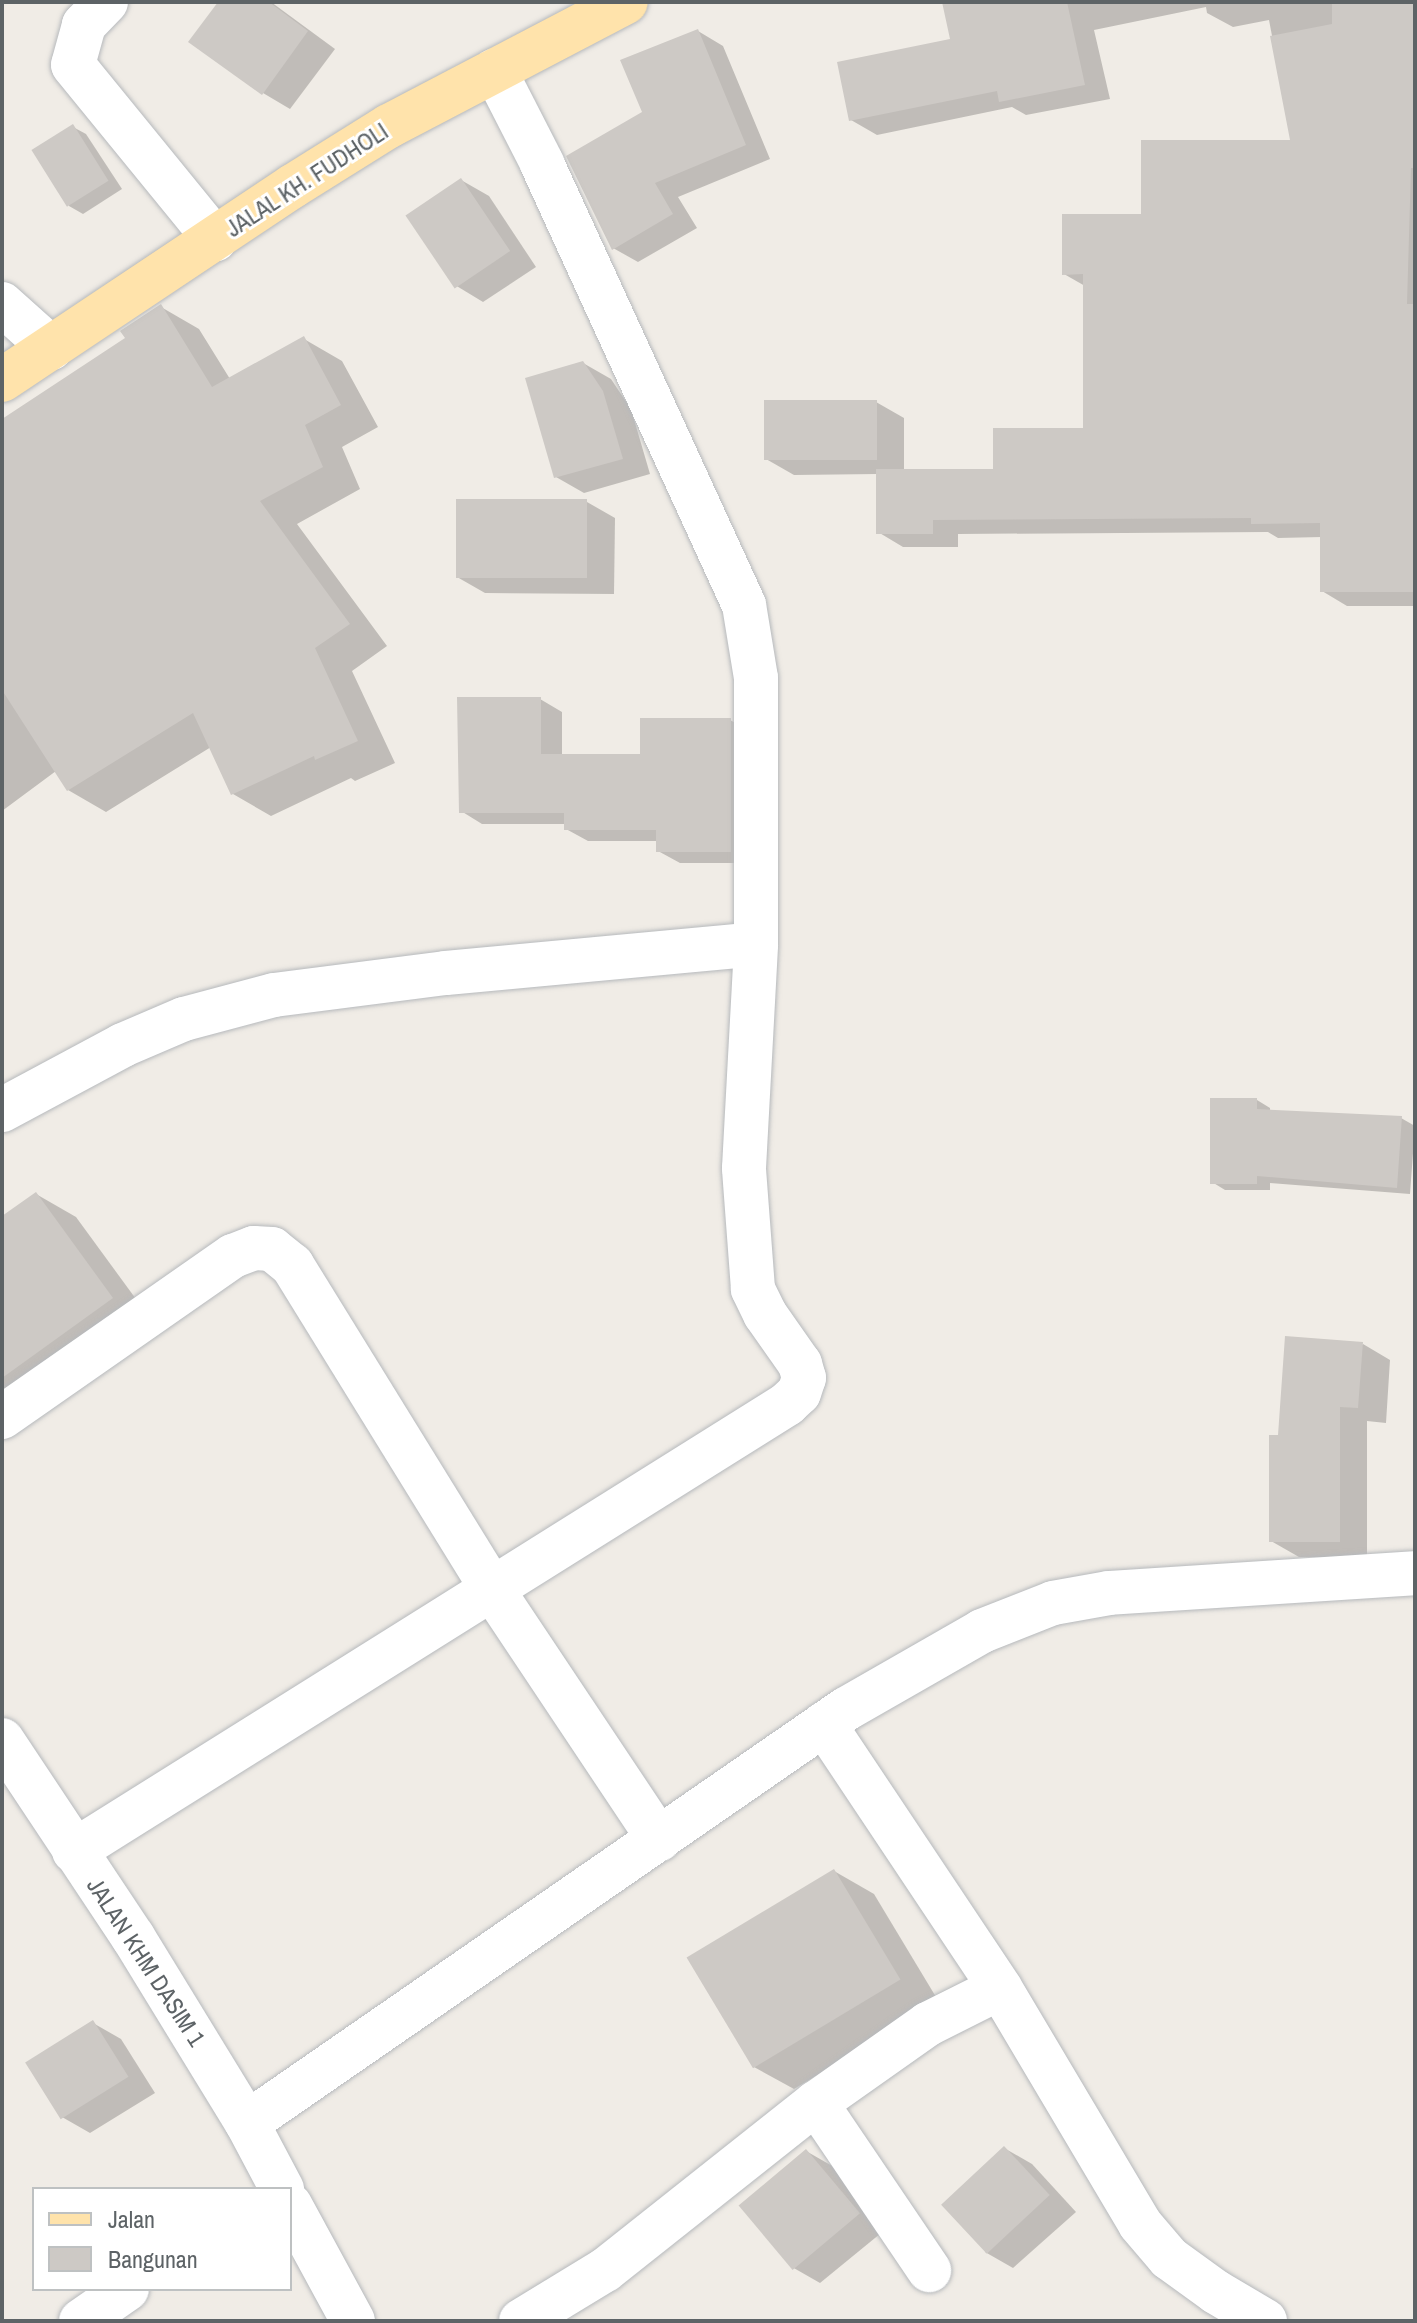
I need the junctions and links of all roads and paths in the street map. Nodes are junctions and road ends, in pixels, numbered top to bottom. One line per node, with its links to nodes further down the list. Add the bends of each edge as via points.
1 (106, 2): 4 (street, via 84,25 73,65)
2 (626, 2): 3 (main road, JALAL KH. FUDHOLI)
3 (495, 71): 4 (main road, JALAL KH. FUDHOLI, via 389,126); 8 (street, via 744,605 756,678)
4 (215, 239): 6 (main road, JALAL KH. FUDHOLI)
5 (2, 304): 6 (street)
6 (51, 348): 7 (main road, JALAL KH. FUDHOLI)
7 (2, 380)
8 (756, 944): 9 (street, via 274,995 184,1019 123,1045); 12 (street, via 744,1168 753,1289 800,1364 804,1378 799,1393)
9 (2, 1110)
10 (2, 1417): 12 (street, via 233,1256 254,1248 272,1249 292,1265)
11 (1415, 1573): 13 (street, via 1109,1593 1053,1603 982,1631)
12 (492, 1589): 15 (street); 16 (street)
13 (824, 1724): 15 (street); 17 (street)
14 (2, 1740): 16 (street, JALAN KHM DASIM 1)
15 (659, 1839): 19 (street)
16 (74, 1851): 19 (street, JALAN KHM DASIM 1)
17 (1000, 1988): 18 (street, via 928,2024); 27 (street, via 1140,2224 1169,2258)
18 (816, 2103): 22 (street); 26 (street, via 605,2270)
19 (247, 2123): 20 (street, JALAN KHM DASIM 1)
20 (278, 2187)
21 (292, 2212): 25 (street, JALAN KHM DASIM 1)
22 (929, 2270)
23 (124, 2291): 24 (street)
24 (81, 2321)
25 (353, 2321)
26 (521, 2321)
27 (1265, 2321)

